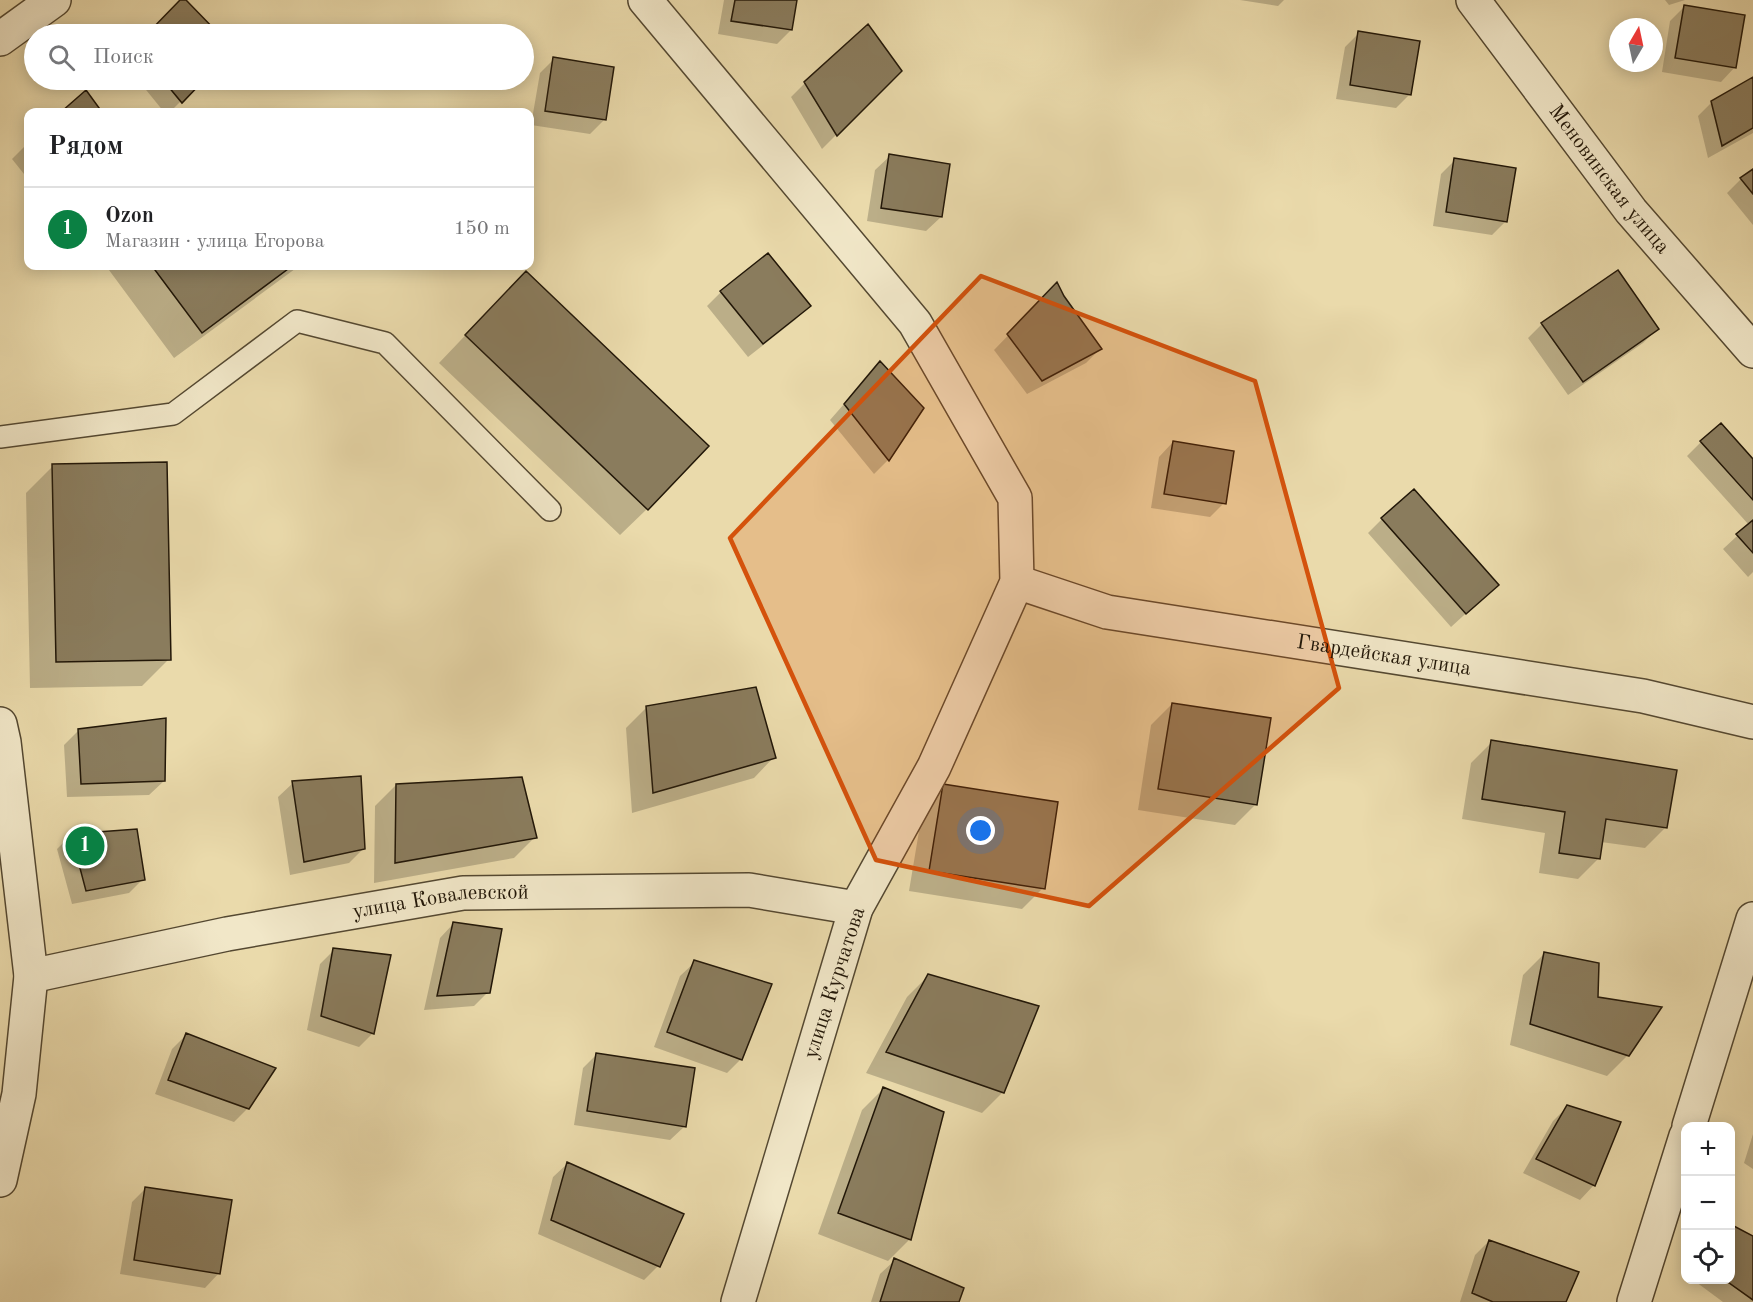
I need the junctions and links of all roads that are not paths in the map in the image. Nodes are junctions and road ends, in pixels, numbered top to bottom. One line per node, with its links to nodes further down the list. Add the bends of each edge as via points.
1 (54, 0): 4 (street)
2 (645, 0): 8 (street, via 915,323 1015,498)
3 (1473, 0): 5 (street, Меновинская улица, via 1631,211)
4 (0, 39)
5 (1753, 351)
6 (0, 437): 7 (lane, via 172,414 297,321 385,343)
7 (549, 510)
8 (1017, 582): 9 (street, Гвардейская улица, via 1107,612 1643,696); 11 (street, улица Курчатова, via 934,767)
9 (1753, 722)
10 (0, 724): 13 (street)
11 (856, 908): 13 (street, улица Ковалевской, via 749,890 463,893 227,934); 18 (street, улица Курчатова)
12 (1753, 919): 15 (street)
13 (31, 976): 14 (street)
14 (10, 1095): 17 (street)
15 (1690, 1122)
16 (1681, 1152): 19 (street)
17 (0, 1180)
18 (738, 1302)
19 (1634, 1302)

